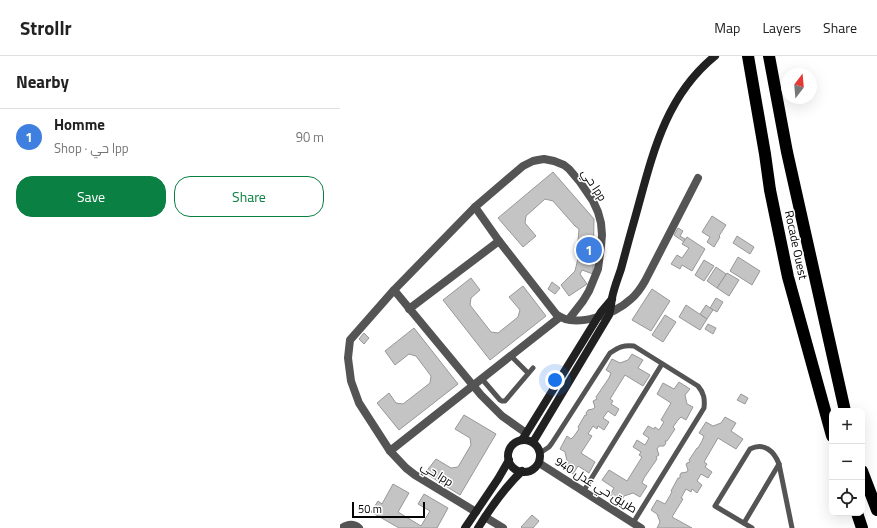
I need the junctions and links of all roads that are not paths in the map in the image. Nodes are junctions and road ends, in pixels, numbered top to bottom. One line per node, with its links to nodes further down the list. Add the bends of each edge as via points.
1 (748, 56): 21 (highway, Rocade Ouest, via 770,190 788,277)
2 (769, 56): 20 (highway, Rocade Ouest, via 787,152)
3 (712, 59): 8 (main road, via 681,93 661,131)
4 (698, 178): 10 (street, via 641,288 632,298)
5 (475, 208): 6 (street); 7 (street, حي lpp); 13 (street, حي lpp, via 528,163 549,159 569,169 593,201 598,212 602,235 598,269 589,291)
6 (499, 241): 9 (street); 12 (street)
7 (394, 290): 9 (street); 24 (street, حي lpp, via 350,340 348,358 350,381 359,403)
8 (612, 299): 10 (main road); 11 (main road)
9 (410, 309): 19 (street)
10 (610, 312): 11 (street); 23 (main road)
11 (598, 316): 13 (street, via 579,320); 22 (main road)
12 (560, 317): 13 (street); 14 (street)
13 (569, 319)
14 (511, 356): 17 (lane); 18 (street)
15 (662, 364): 25 (lane, via 634,346 618,347 610,353 552,443); 31 (lane); 36 (lane, via 698,386 705,399 704,408)
16 (533, 368): 17 (lane)
17 (528, 373): 18 (lane, via 507,400 503,401)
18 (482, 379): 19 (street)
19 (473, 386): 22 (street); 24 (street)
20 (844, 408)
21 (829, 425)
22 (524, 436): 23 (main road, via 526,440); 26 (main road, via 512,445 508,454)
23 (534, 442): 25 (main road)
24 (390, 451): 33 (street, حي lpp, via 415,475)
25 (540, 453): 27 (main road)
26 (509, 460): 29 (main road, via 513,468); 33 (main road)
27 (538, 463): 29 (main road, via 532,470); 31 (street, طريق حي عدل 940)
28 (779, 464): 37 (lane); 37 (lane, via 768,448 755,446 750,449 715,506); 45 (lane)
29 (522, 472): 35 (main road, via 506,487)
30 (865, 480): 32 (highway)
31 (583, 492): 36 (street, طريق حي عدل 940)
32 (877, 510)
33 (476, 512): 40 (main road)
34 (858, 516): 46 (highway)
35 (485, 517): 41 (main road); 42 (street)
36 (633, 523): 43 (street, طريق حي عدل 940)
37 (744, 523): 44 (lane)
38 (342, 528): 39 (street, via 349,525)
39 (359, 528)
40 (465, 528)
41 (478, 528)
42 (503, 528)
43 (641, 528)
44 (752, 528)
45 (792, 528)
46 (862, 528)

